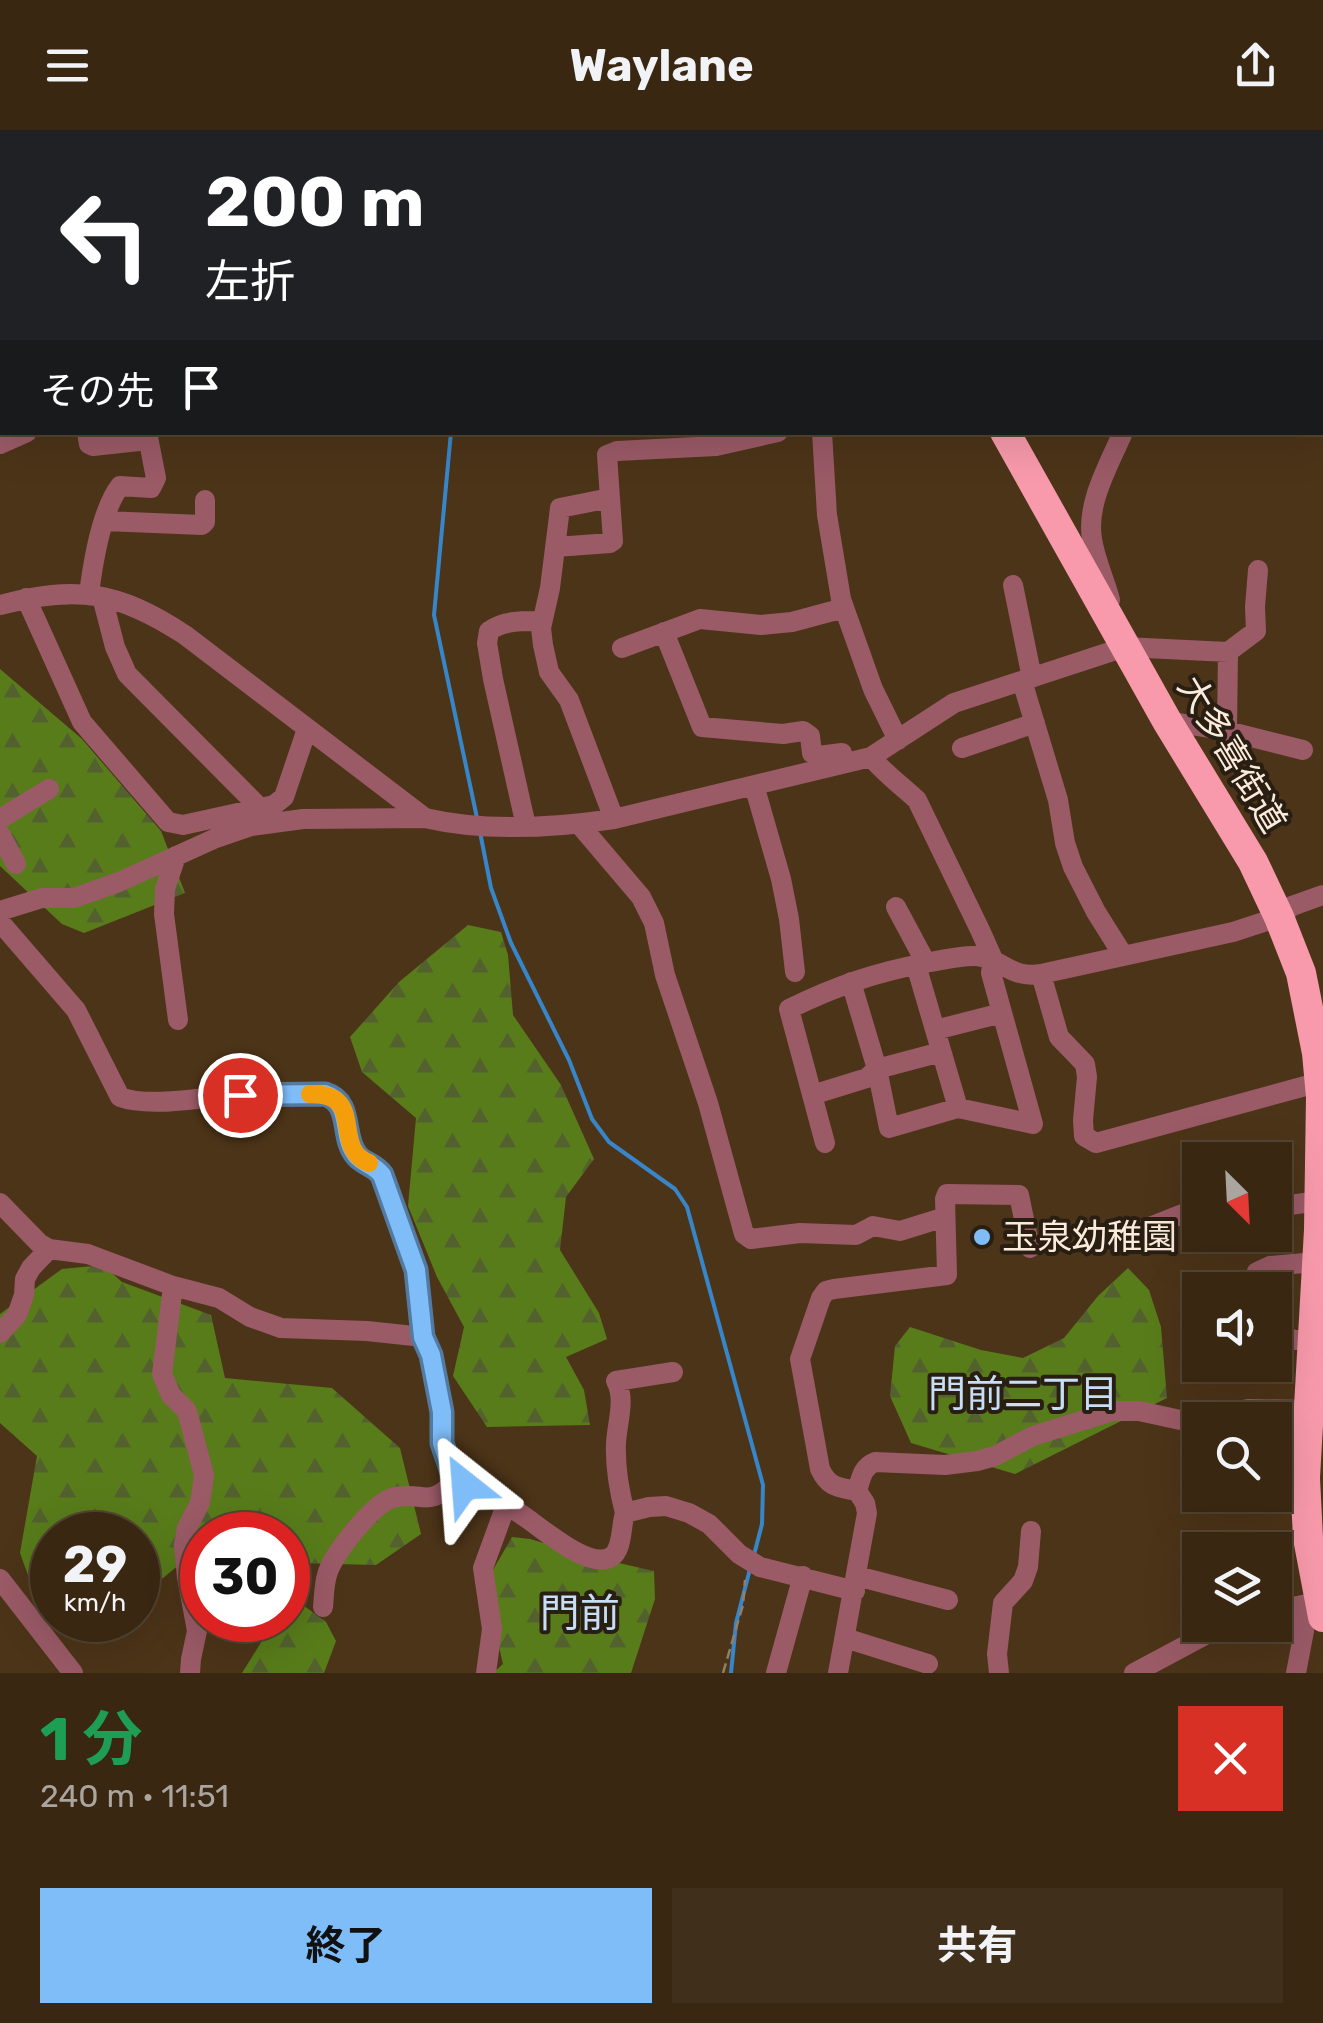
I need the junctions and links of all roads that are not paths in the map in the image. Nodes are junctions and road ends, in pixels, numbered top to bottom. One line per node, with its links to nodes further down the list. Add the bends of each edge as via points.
1 (88, 435): 6 (street, via 93,446)
2 (754, 435): 7 (street)
3 (822, 435): 18 (street, via 827,515)
4 (1007, 435): 21 (highway, 大多喜街道)
5 (1121, 435): 21 (street, via 1090,526)
6 (148, 436): 11 (street, via 154,484 120,486)
7 (714, 440): 8 (street)
8 (629, 442): 9 (street, via 608,455)
9 (610, 498): 12 (street, via 560,508); 12 (street, via 610,543)
10 (205, 500): 11 (street, via 202,524)
11 (105, 521): 15 (street, via 92,568)
12 (556, 547): 19 (street)
13 (1258, 570): 23 (street, via 1256,631)
14 (1013, 584): 24 (street)
15 (95, 595): 16 (street); 27 (street, via 154,615); 35 (street, via 128,674)
16 (26, 598): 17 (street); 35 (street, via 82,722 168,822 183,825)
17 (0, 605)
18 (844, 608): 20 (street, via 761,625 700,619); 29 (street)
19 (542, 622): 38 (street, via 549,672 568,700); 40 (street, via 496,627 487,643)
20 (664, 632): 22 (street); 29 (street, via 702,727 804,730 818,756)
21 (1120, 637): 23 (street); 24 (street); 25 (highway, 大多喜街道)
22 (622, 648)
23 (1228, 652): 28 (street)
24 (1027, 679): 26 (street); 29 (street, via 954,704)
25 (1168, 721): 28 (street); 45 (highway, 大多喜街道)
26 (1035, 723): 30 (street); 47 (street, via 1073,867)
27 (307, 729): 35 (street, via 284,797); 36 (street)
28 (1227, 730): 31 (street)
29 (897, 738): 32 (street)
30 (962, 748)
31 (1303, 750)
32 (871, 757): 33 (street); 48 (street, via 917,800)
33 (754, 785): 38 (street); 50 (street, via 781,879)
34 (50, 789): 37 (street)
35 (260, 808)
36 (425, 818): 40 (street); 41 (street, via 252,826)
37 (0, 819)
38 (614, 819): 39 (street)
39 (578, 824): 40 (street); 65 (street, via 641,898 654,924 744,1234 856,1235 873,1226 900,1231)
40 (526, 826)
41 (176, 856): 44 (street, via 74,898 42,898); 54 (street, via 164,889 164,914)
42 (1323, 895): 45 (street)
43 (896, 907): 49 (street)
44 (0, 911)
45 (1279, 918): 47 (street); 58 (highway, 大多喜街道, via 1301,973)
46 (0, 922): 74 (street, via 76,1010 120,1097 147,1102 334,1096 353,1151 377,1167 403,1230 416,1270)
47 (1123, 956): 51 (street)
48 (993, 959): 49 (street, via 974,955); 51 (street, via 1013,973); 53 (street)
49 (921, 964): 52 (street); 55 (street)
50 (795, 972)
51 (1041, 974): 58 (street, via 1059,1037 1085,1064 1084,1136 1096,1143)
52 (850, 982): 57 (street); 59 (street, via 790,1009)
53 (1002, 1012): 55 (street); 60 (street, via 1032,1124)
54 (178, 1020)
55 (935, 1030): 56 (street)
56 (941, 1052): 57 (street); 60 (street)
57 (878, 1068): 59 (street, via 867,1078); 60 (street, via 889,1128)
58 (1320, 1082): 66 (highway, 大多喜街道)
59 (812, 1095): 61 (street)
60 (958, 1108)
61 (825, 1143)
62 (0, 1203): 69 (street)
63 (1292, 1211): 66 (street)
64 (1182, 1215): 67 (street)
65 (945, 1217): 68 (street, via 946,1194 1019,1195); 81 (street, via 947,1274 826,1291 800,1359 820,1469 832,1486)
66 (1320, 1220): 70 (highway, 大多喜街道)
67 (1093, 1239)
68 (1030, 1248)
69 (49, 1249): 72 (street, via 88,1254); 73 (street, via 30,1268 17,1315)
70 (1316, 1262): 71 (street); 76 (highway, 大多喜街道)
71 (1257, 1272)
72 (173, 1286): 74 (street, via 219,1298 281,1328); 95 (street, via 162,1374 188,1411 204,1475 184,1546 197,1631)
73 (0, 1334)
74 (423, 1337): 80 (street, via 442,1412 442,1443)
75 (1292, 1339): 76 (street)
76 (1312, 1340): 78 (highway, 大多喜街道)
77 (673, 1372): 83 (street, via 616,1381 622,1390 617,1482)
78 (1316, 1372): 79 (highway, 大多喜街道)
79 (1308, 1410): 81 (street, via 1248,1409 1185,1421 1113,1411 977,1461 876,1462 864,1470); 88 (highway, 大多喜街道, via 1305,1478)
80 (457, 1480): 82 (street); 91 (street, via 442,1495 381,1504 336,1554)
81 (857, 1491): 87 (street, via 868,1513)
82 (506, 1505): 83 (street, via 592,1560 616,1552); 97 (street, via 483,1568 492,1629)
83 (626, 1513): 85 (street, via 666,1506 689,1514 760,1567)
84 (1032, 1531): 100 (street, via 1023,1581 1003,1603)
85 (803, 1576): 87 (street); 98 (street)
86 (0, 1578): 96 (street)
87 (856, 1584): 89 (street); 92 (street)
88 (1316, 1599): 90 (street); 102 (street)
89 (948, 1600)
90 (1292, 1606)
91 (323, 1607)
92 (845, 1638): 94 (street); 99 (street)
93 (1192, 1642): 101 (street)
94 (928, 1664)
95 (192, 1672)
96 (72, 1673)
97 (486, 1673)
98 (776, 1673)
99 (838, 1673)
100 (999, 1673)
101 (1134, 1673)
102 (1296, 1673)

